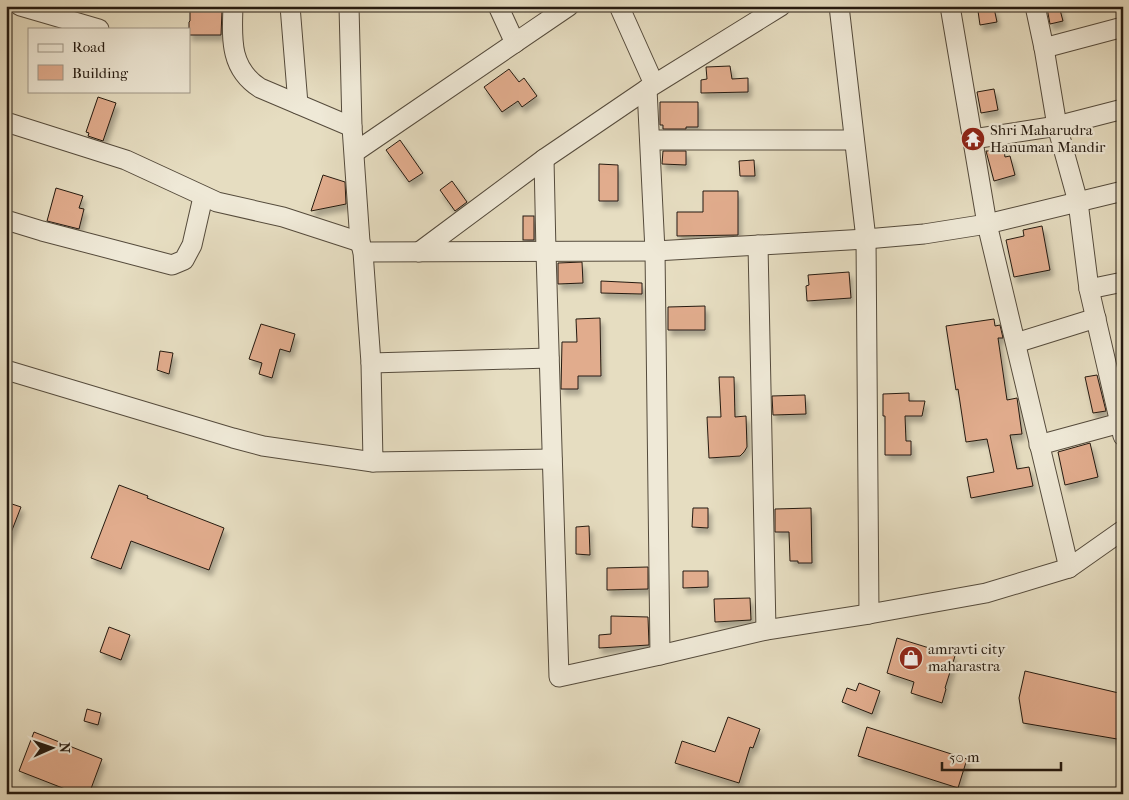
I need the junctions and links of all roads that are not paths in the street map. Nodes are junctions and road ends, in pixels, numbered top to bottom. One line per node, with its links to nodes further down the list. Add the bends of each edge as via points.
1 (20, 6): 13 (street)
2 (233, 6): 17 (street, via 232,44 245,75 260,88)
3 (290, 6): 17 (street)
4 (349, 6): 21 (street)
5 (498, 6): 14 (street)
6 (569, 6): 14 (street)
7 (619, 6): 16 (street)
8 (781, 6): 16 (street)
9 (839, 6): 24 (street)
10 (950, 6): 22 (street)
11 (1035, 6): 15 (street)
12 (1123, 27): 15 (street)
13 (96, 28)
14 (515, 43): 25 (street)
15 (1044, 48): 20 (street)
16 (651, 86): 23 (street); 26 (street)
17 (298, 104): 21 (street)
18 (1123, 109): 20 (street)
19 (6, 122): 28 (street, via 126,160)
20 (1056, 126): 22 (street); 29 (street)
21 (352, 128): 25 (street)
22 (973, 139): 31 (street)
23 (650, 140): 24 (street); 35 (street)
24 (854, 140): 32 (street)
25 (355, 152): 34 (street)
26 (544, 159): 36 (street); 37 (street)
27 (1123, 191): 29 (street)
28 (203, 197): 30 (street, via 192,245 184,260 172,265); 34 (street, via 283,217)
29 (1078, 202): 31 (street); 39 (street)
30 (6, 220)
31 (988, 224): 32 (street); 41 (street)
32 (866, 239): 33 (street); 52 (street)
33 (758, 245): 35 (street); 53 (street)
34 (362, 247): 36 (street); 43 (street)
35 (656, 251): 37 (street); 54 (street)
36 (419, 252): 37 (street)
37 (546, 252): 42 (street)
38 (1123, 282): 39 (street)
39 (1089, 289): 40 (street)
40 (1096, 318): 41 (street); 44 (street)
41 (1016, 343): 47 (street)
42 (549, 358): 43 (street); 48 (street)
43 (371, 363): 49 (street)
44 (1115, 368): 46 (street)
45 (6, 370): 49 (street, via 263,446)
46 (1121, 429): 47 (street)
47 (1039, 445): 51 (street)
48 (552, 459): 49 (street); 54 (street, via 559,677)
49 (373, 462)
50 (1123, 530): 51 (street)
51 (1069, 568): 52 (street, via 986,593)
52 (869, 614): 53 (street)
53 (766, 630): 54 (street)
54 (660, 655)

